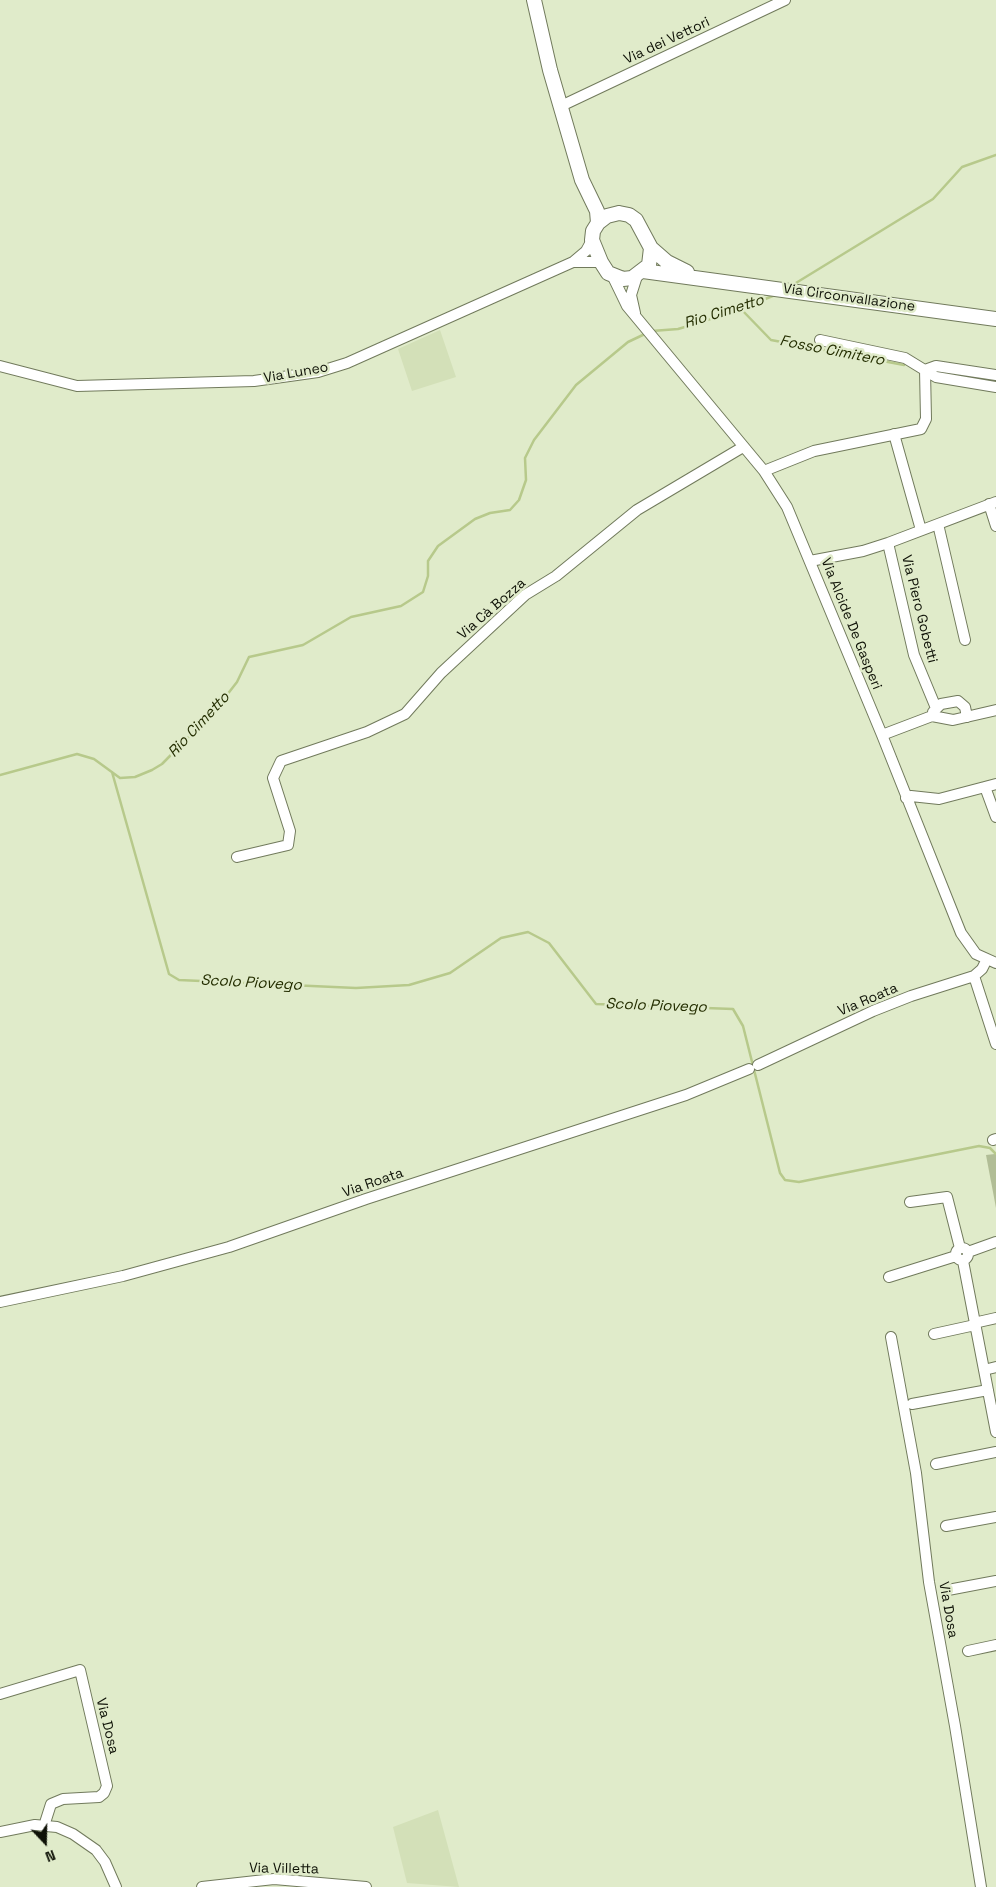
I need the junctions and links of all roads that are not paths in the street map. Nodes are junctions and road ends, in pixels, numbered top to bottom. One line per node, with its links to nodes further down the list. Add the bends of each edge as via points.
1 (534, 0): 3 (main road)
2 (785, 0): 3 (street, Via dei Vettori)
3 (561, 106): 4 (main road)
4 (588, 192): 5 (main road); 6 (main road, via 597,211)
5 (619, 213): 6 (main road); 8 (main road, via 636,220)
6 (598, 223): 7 (main road)
7 (592, 240): 9 (street, via 586,251); 10 (main road)
8 (652, 248): 11 (main road, via 650,264); 13 (main road, via 676,268)
9 (573, 262): 10 (street); 17 (street, Via Luneo, via 355,359 318,372 254,381 77,386)
10 (601, 262): 12 (main road)
11 (640, 273): 12 (main road, via 623,279); 13 (main road, Via Circonvallazione); 14 (street, via 631,295)
12 (612, 275): 14 (street, Via Alcide De Gasperi, via 626,306)
13 (710, 279): 15 (main road, Via Circonvallazione)
14 (636, 317): 22 (street, Via Alcide De Gasperi)
15 (996, 319)
16 (820, 340): 18 (street, via 905,358)
17 (0, 366)
18 (925, 370): 19 (street, via 936,366); 20 (street, via 936,377); 21 (street, via 924,427)
19 (996, 375)
20 (996, 387)
21 (894, 434): 23 (street, via 814,451); 27 (street)
22 (743, 447): 23 (street, Via Alcide De Gasperi); 39 (street, Via Cà Bozza, via 637,510 556,576 525,595 441,673 405,714 366,732 281,761 273,778 290,831 288,845)
23 (764, 471): 29 (street, Via Alcide De Gasperi, via 787,507)
24 (993, 503): 25 (street); 26 (street)
25 (938, 524): 27 (street); 30 (street)
26 (996, 526)
27 (921, 530): 28 (street)
28 (888, 543): 29 (street); 32 (street, Via Piero Gobetti, via 914,655)
29 (810, 561): 34 (street, Via Alcide De Gasperi)
30 (965, 640)
31 (996, 710): 33 (street)
32 (934, 712): 33 (street, via 952,720); 33 (street, via 945,703 958,701 965,707); 34 (street)
33 (967, 717)
34 (882, 735): 37 (street, Via Alcide De Gasperi)
35 (996, 784): 36 (street)
36 (985, 787): 37 (street, via 939,799); 38 (street)
37 (906, 798): 40 (street, Via Alcide De Gasperi, via 961,933 971,949)
38 (996, 817)
39 (237, 857)
40 (991, 962): 41 (street)
41 (974, 976): 42 (street); 47 (street, Via Roata, via 873,1011 686,1096 366,1199 229,1247 123,1276)
42 (996, 1044)
43 (910, 1202): 45 (street, via 947,1197)
44 (996, 1242): 45 (street)
45 (962, 1254): 46 (street); 49 (street)
46 (889, 1277)
47 (0, 1302)
48 (996, 1318): 49 (street)
49 (975, 1324): 50 (street); 53 (street)
50 (934, 1334)
51 (891, 1337): 72 (street, Via Dosa, via 916,1473 928,1582)
52 (996, 1368): 53 (street)
53 (984, 1370): 54 (street)
54 (988, 1390): 55 (street); 56 (street)
55 (912, 1404)
56 (994, 1416): 57 (street)
57 (996, 1432)
58 (996, 1452): 59 (street)
59 (936, 1464)
60 (996, 1517): 61 (street)
61 (946, 1526)
62 (996, 1581): 63 (street)
63 (948, 1590)
64 (996, 1645): 65 (street)
65 (968, 1651)
66 (0, 1694): 67 (street, Via Dosa, via 80,1670 107,1782 106,1790 95,1798 56,1802 48,1808)
67 (44, 1826): 68 (street, via 18,1827); 69 (street, via 57,1828 86,1842 105,1862)
68 (0, 1832)
69 (116, 1887)
70 (202, 1887): 71 (street, Via Villetta, via 274,1879)
71 (366, 1887)
72 (981, 1887)

